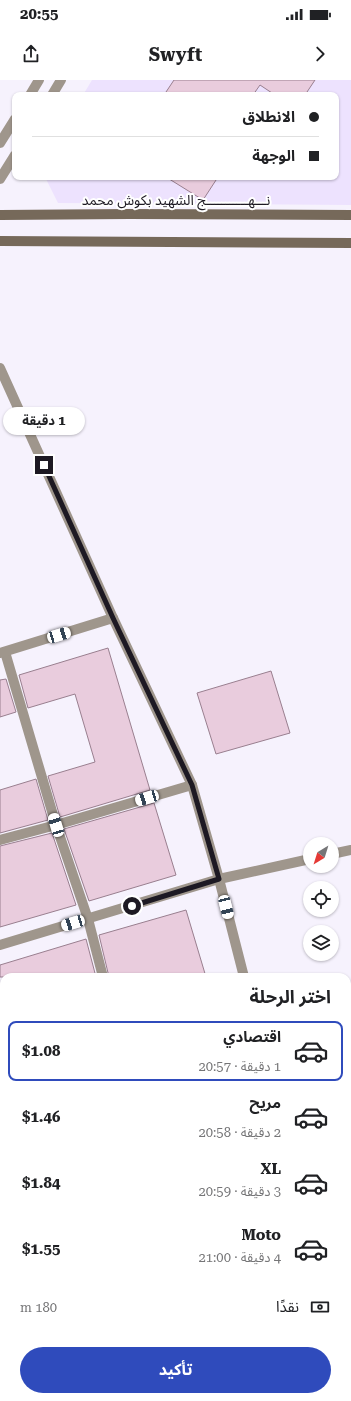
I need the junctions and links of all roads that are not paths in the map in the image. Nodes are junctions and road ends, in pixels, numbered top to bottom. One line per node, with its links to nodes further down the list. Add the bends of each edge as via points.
1 (39, 80): 3 (street)
2 (61, 80): 4 (street)
3 (32, 92)
4 (54, 92)
5 (12, 124): 6 (street)
6 (0, 143)
7 (12, 160): 8 (street)
8 (0, 179)
9 (0, 215): 10 (street, نـــهـــــــــــج الشهيد بكوش محمد)
10 (351, 215)
11 (0, 241): 12 (street)
12 (351, 242)
13 (0, 368): 14 (street)
14 (113, 618): 15 (street); 16 (street)
15 (2, 652): 17 (street)
16 (192, 785): 17 (street); 22 (street)
17 (56, 825): 18 (street); 23 (street)
18 (0, 840)
19 (351, 850): 20 (street)
20 (339, 853)
21 (303, 861): 22 (street)
22 (219, 879): 23 (street); 26 (street)
23 (88, 919): 24 (street); 25 (street)
24 (0, 945)
25 (102, 973)
26 (243, 973)

